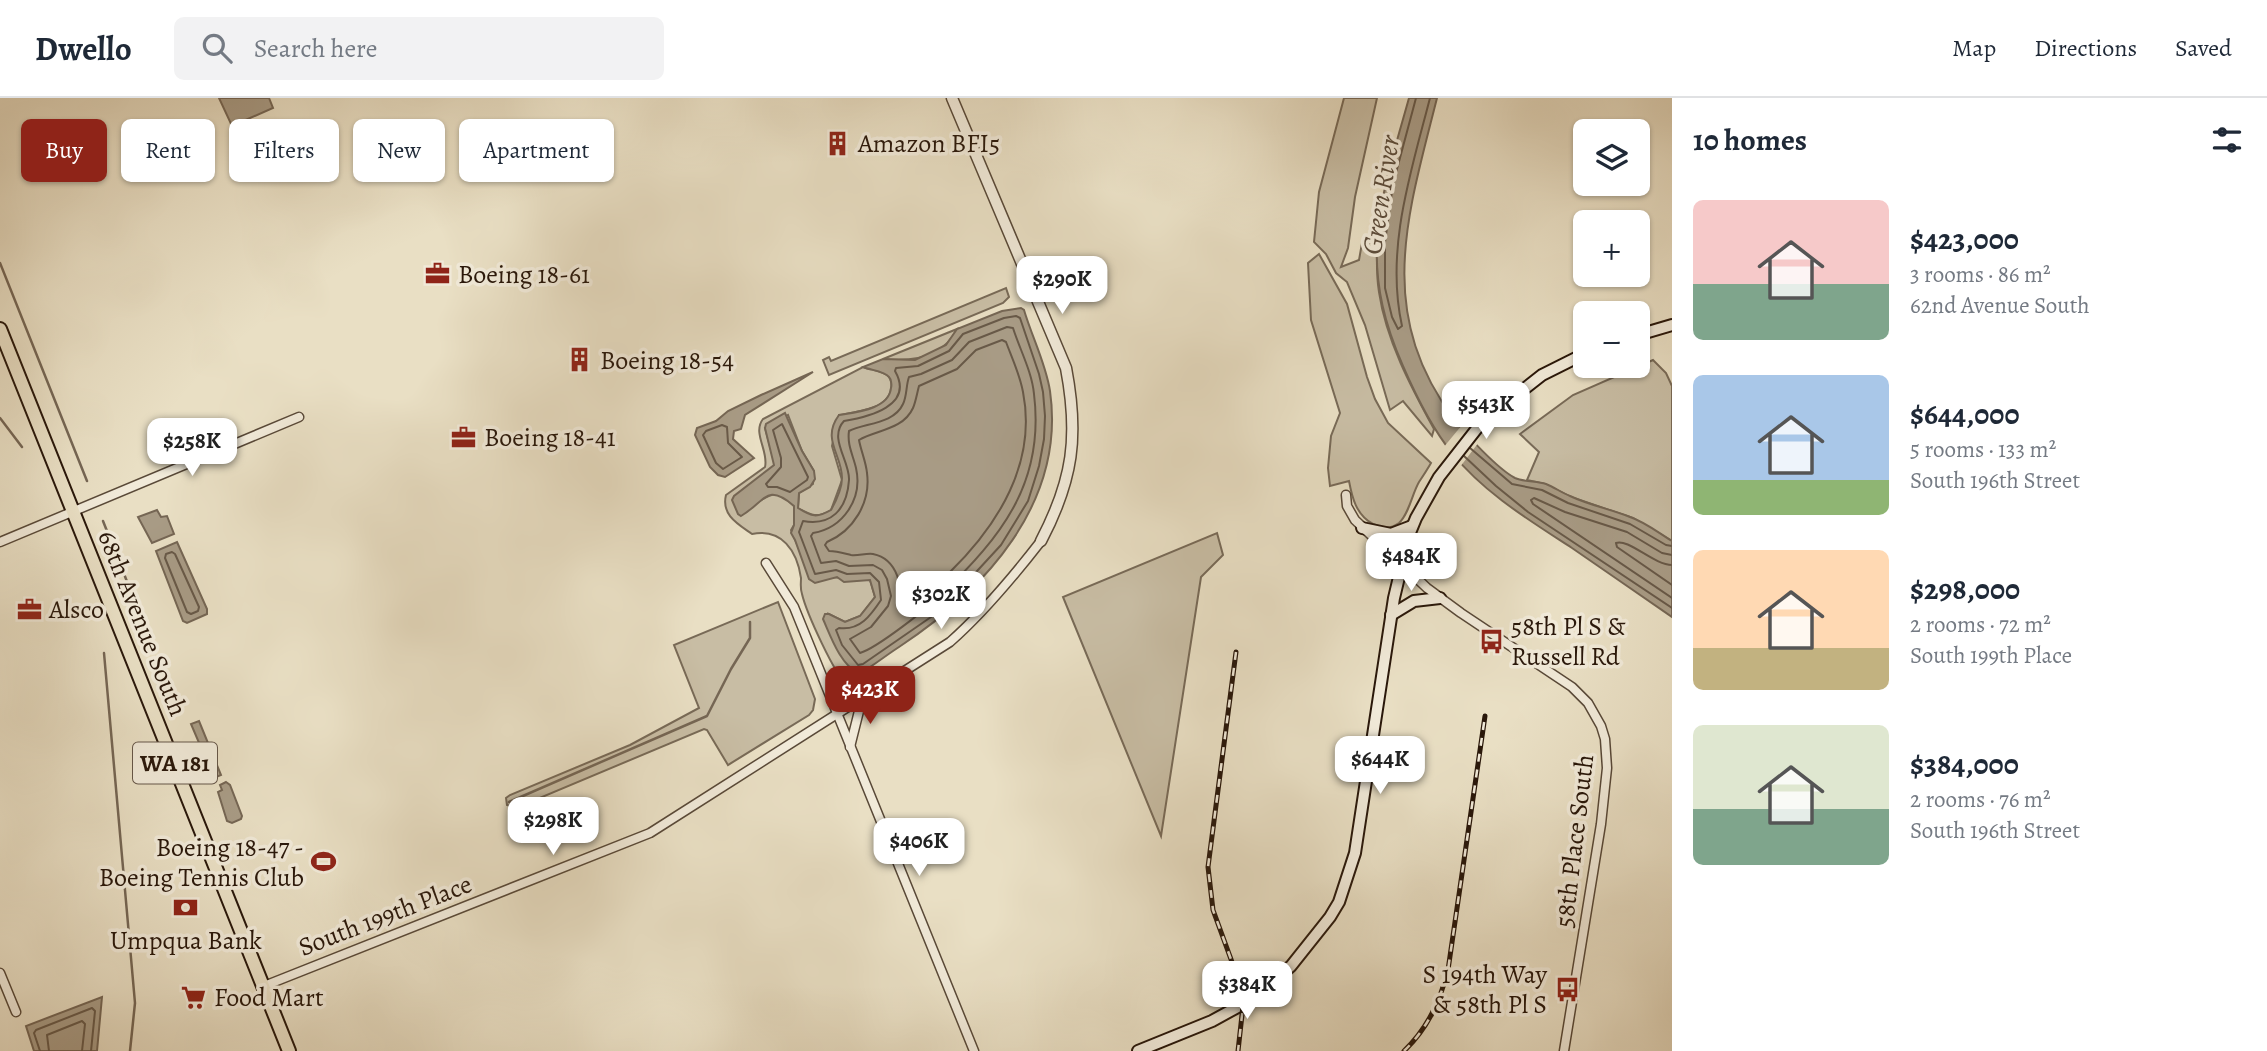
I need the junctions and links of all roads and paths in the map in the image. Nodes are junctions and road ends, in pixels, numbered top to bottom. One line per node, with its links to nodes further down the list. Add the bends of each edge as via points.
1 (952, 98): 11 (street, via 1066,368 1072,397 1074,428 1066,483)
2 (1672, 325): 4 (main road)
3 (0, 329): 8 (main road, 68th Avenue South / WA 181)
4 (1650, 331)
5 (1573, 360): 9 (main road, via 1518,391 1482,422 1439,477)
6 (299, 417): 8 (street)
7 (1346, 495): 10 (street, 58th Place South, via 1350,514)
8 (74, 512): 12 (street); 21 (main road, 68th Avenue South / WA 181)
9 (1412, 526): 10 (main road, via 1391,534); 14 (main road)
10 (1362, 528): 14 (street, 58th Place South)
11 (1041, 541): 17 (street, South 199th Place, via 950,642)
12 (0, 542)
13 (766, 563): 18 (street, via 794,607)
14 (1401, 565): 15 (street, 58th Place South); 16 (main road)
15 (1440, 598): 16 (main road, via 1414,601); 26 (street, 58th Place South, via 1572,687 1595,714 1605,739 1601,824)
16 (1391, 615): 25 (main road, via 1355,853 1339,902 1291,966 1256,997 1212,1021)
17 (862, 699): 18 (street, South 199th Place); 19 (street)
18 (837, 715): 19 (street); 21 (street, South 199th Place, via 641,837)
19 (850, 747): 24 (street)
20 (0, 973): 22 (street)
21 (264, 986): 23 (main road, 68th Avenue South / WA 181)
22 (16, 1012)
23 (289, 1051)
24 (974, 1051)
25 (1138, 1051)
26 (1564, 1051)

